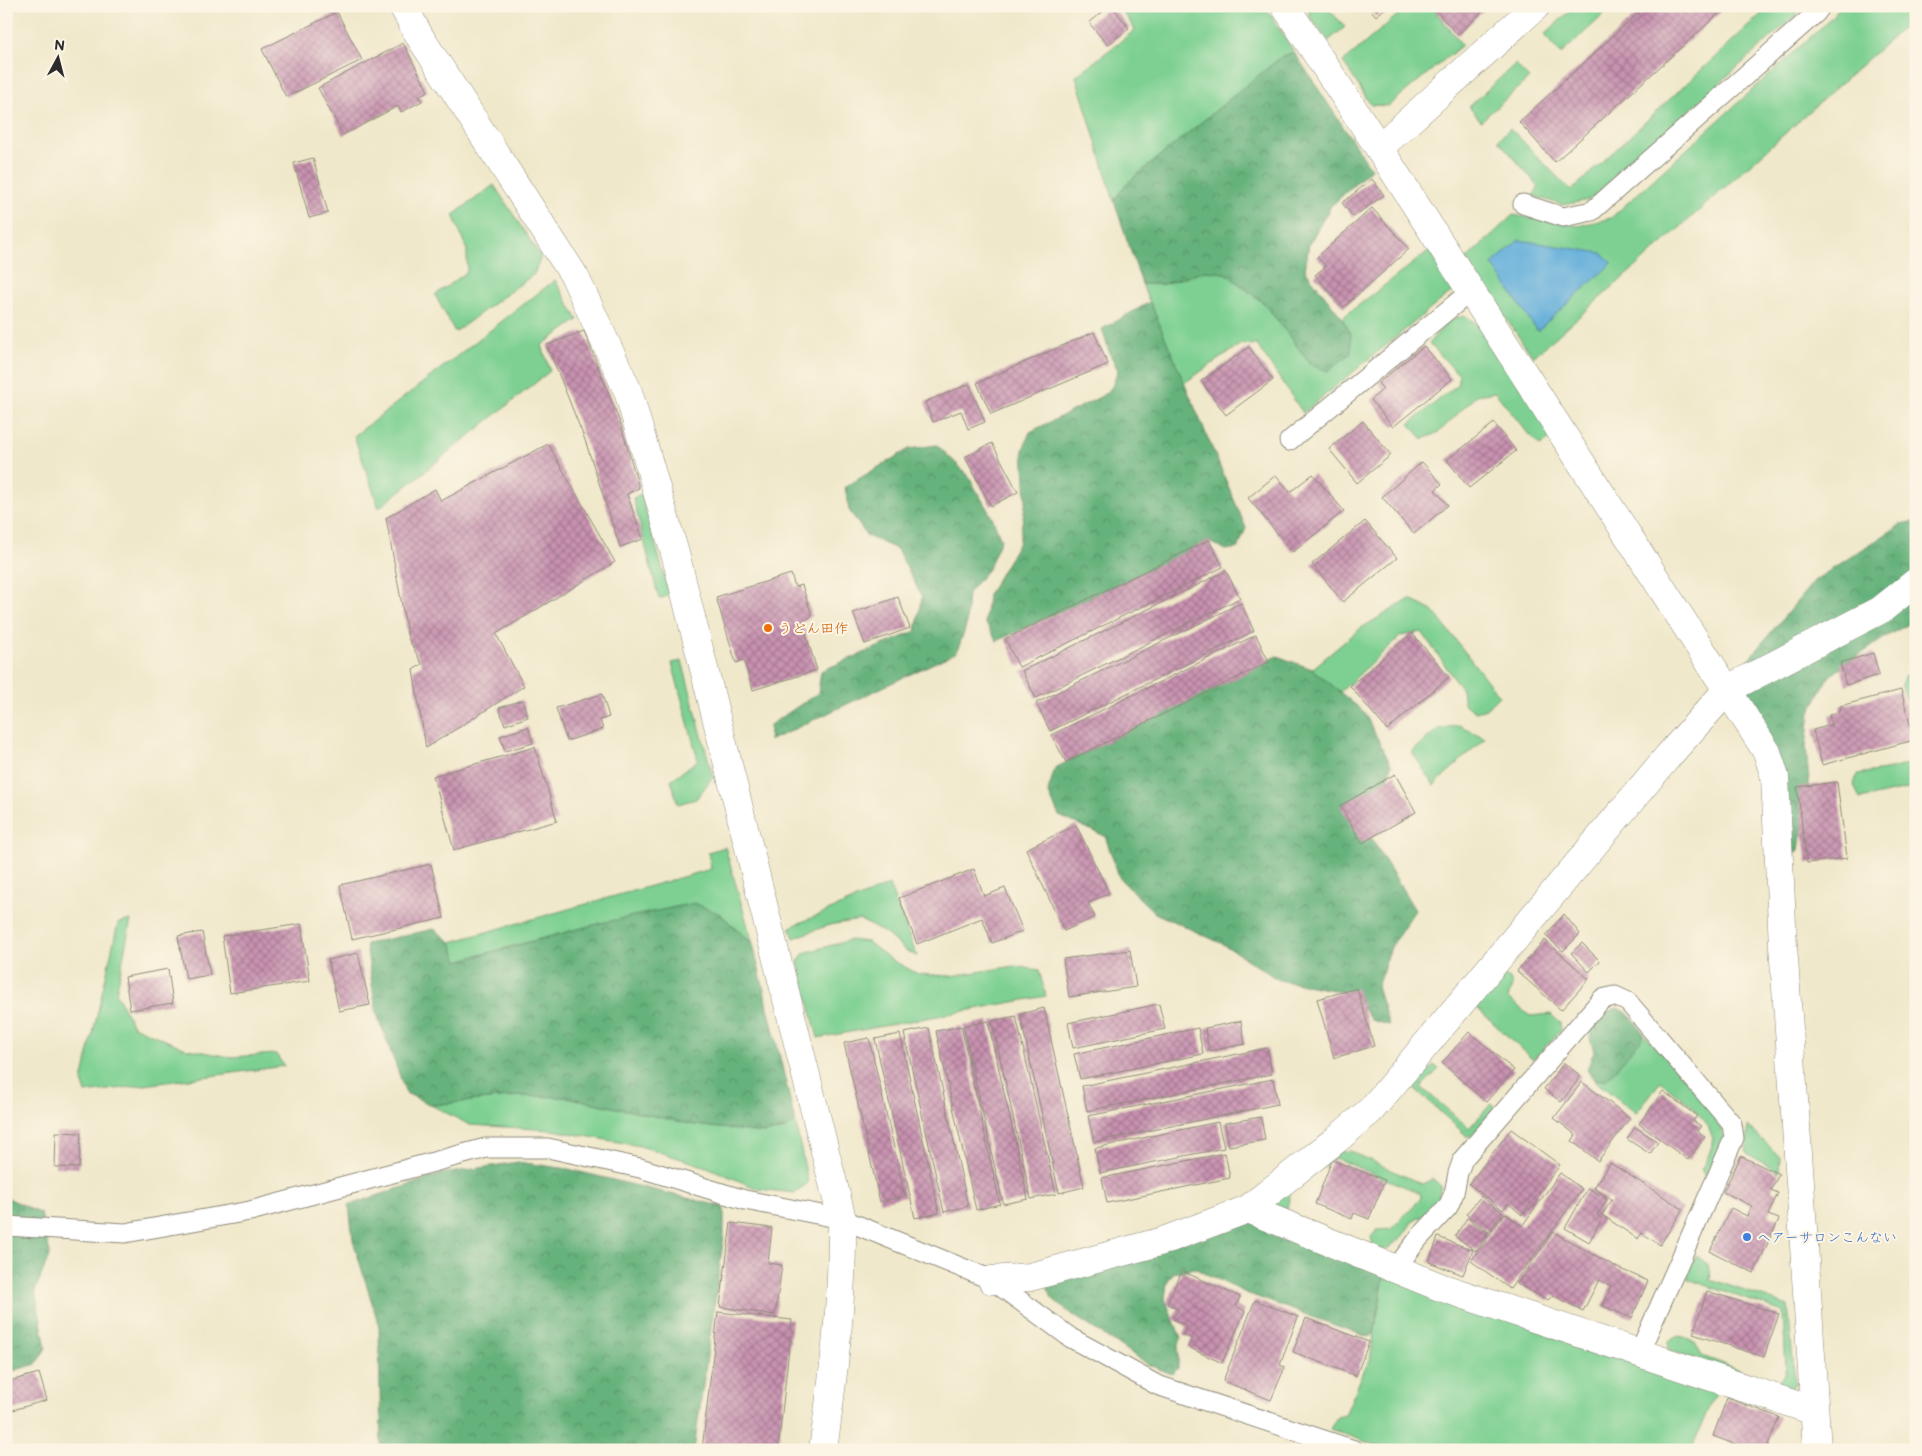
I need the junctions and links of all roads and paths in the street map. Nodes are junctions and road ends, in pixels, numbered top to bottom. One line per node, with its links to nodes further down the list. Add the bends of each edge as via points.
1 (403, 6): 12 (street, via 575,277 628,391 676,557)
2 (1285, 6): 5 (street)
3 (1536, 6): 5 (street)
4 (1821, 6): 6 (lane, via 1592,211 1563,217)
5 (1379, 148): 7 (street)
6 (1522, 204)
7 (1471, 291): 8 (lane); 10 (street)
8 (1289, 441)
9 (1916, 582): 10 (street, via 1882,609)
10 (1728, 689): 11 (street, via 1371,1110); 17 (street, via 1767,752 1775,777)
11 (1248, 1209): 14 (street); 15 (street, via 1163,1241 1030,1277)
12 (842, 1219): 13 (lane, via 745,1200 640,1168 548,1148 486,1148 250,1211 125,1233); 15 (lane); 18 (street, via 843,1268 838,1342)
13 (6, 1226)
14 (1395, 1269): 16 (street); 16 (lane, via 1448,1207 1463,1159 1602,999 1615,996 1628,1002 1732,1124 1734,1138)
15 (992, 1280): 19 (lane, via 1071,1338 1156,1385)
16 (1640, 1353): 17 (street)
17 (1814, 1411): 20 (street)
18 (823, 1450)
19 (1354, 1450)
20 (1817, 1450)

